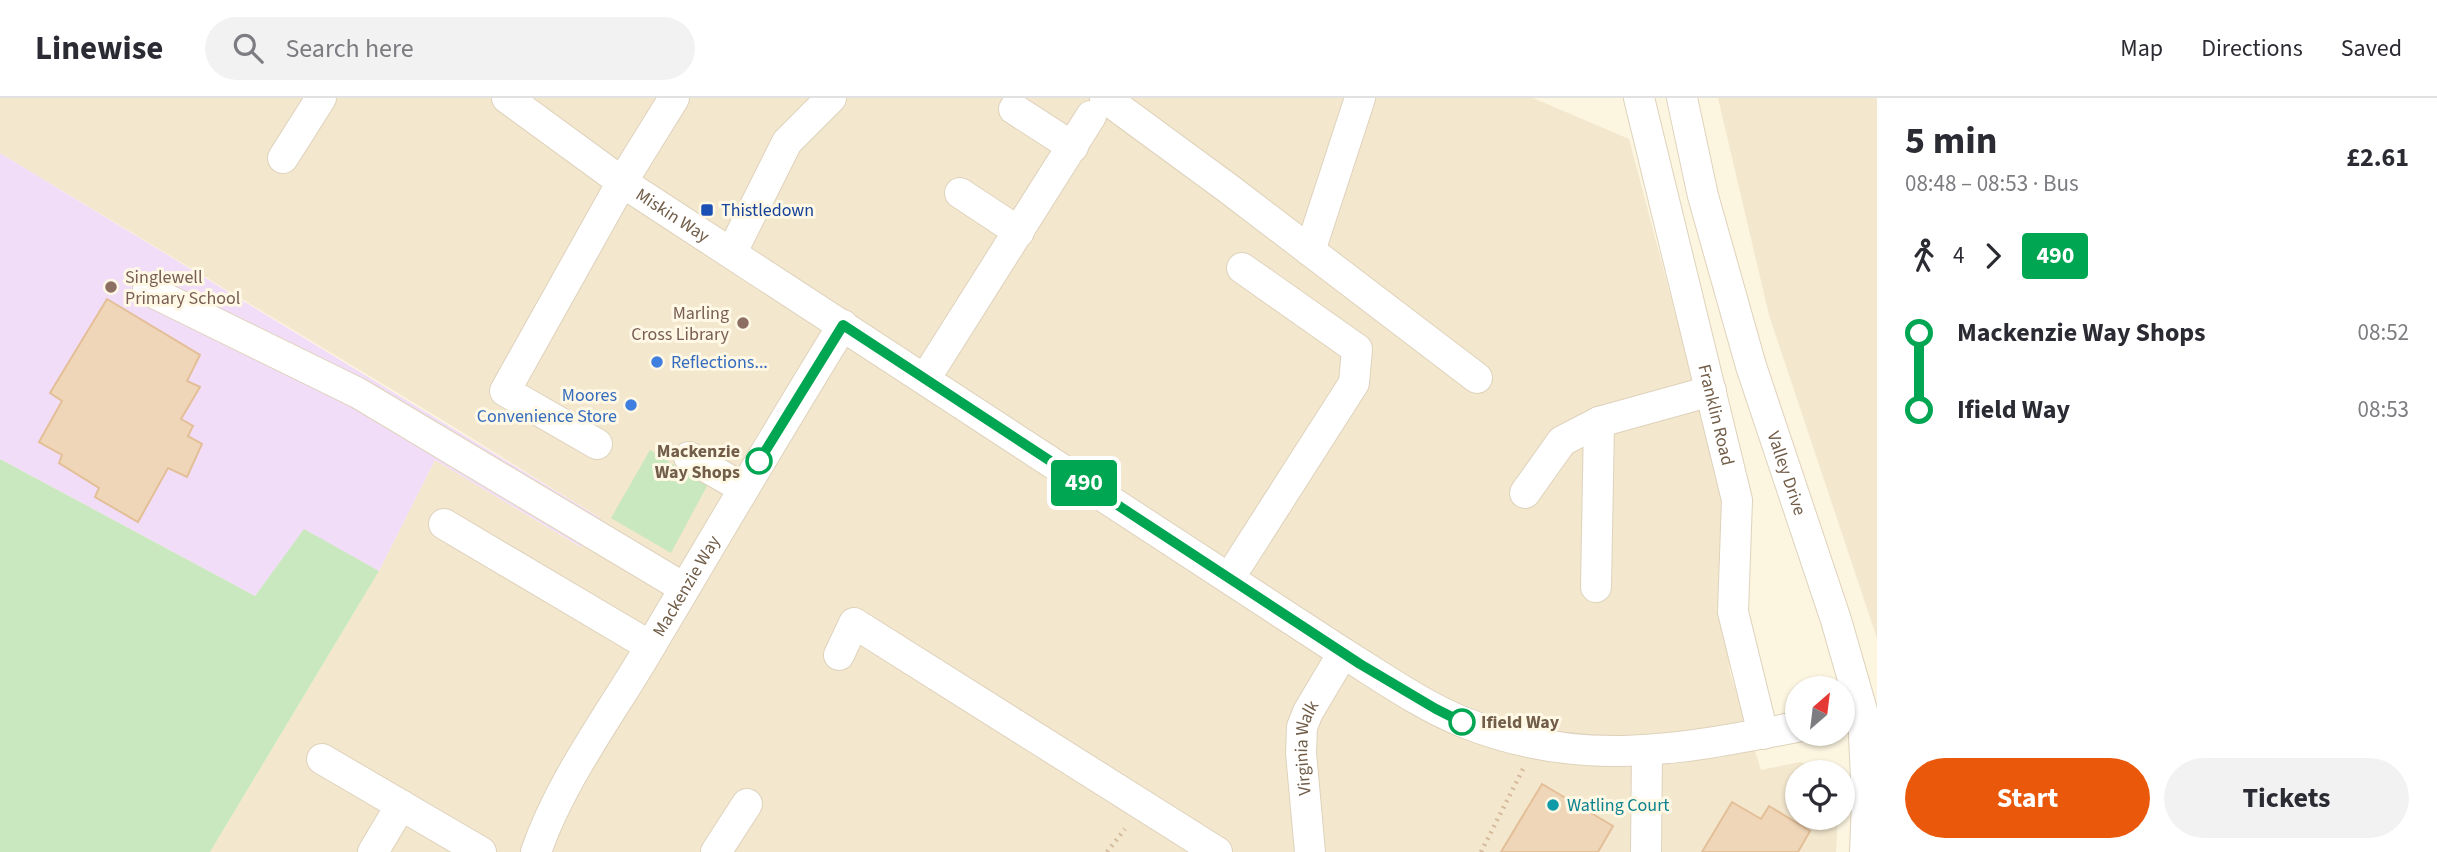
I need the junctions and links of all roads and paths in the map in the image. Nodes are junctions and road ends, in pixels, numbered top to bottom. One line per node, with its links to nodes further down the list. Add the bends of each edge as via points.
1 (321, 98): 11 (street)
2 (507, 98): 12 (street, Miskin Way)
3 (674, 98): 12 (street)
4 (831, 98): 16 (street, via 787,142)
5 (1360, 98): 15 (street)
6 (1639, 98): 22 (street, Franklin Road)
7 (1682, 98): 35 (street, Valley Drive, via 1703,197 1751,366 1836,620)
8 (1098, 107): 10 (street); 15 (street)
9 (1014, 109): 10 (street)
10 (1073, 147): 14 (street)
11 (283, 158)
12 (622, 182): 16 (street, Miskin Way); 24 (street, via 505,391)
13 (960, 193): 14 (street)
14 (1019, 232): 21 (street)
15 (1310, 251): 20 (street)
16 (732, 253): 19 (street, Miskin Way)
17 (1242, 268): 29 (street, via 1356,349 1354,383)
18 (148, 290): 31 (street, via 358,393)
19 (843, 325): 21 (street); 26 (street, Mackenzie Way)
20 (1477, 378)
21 (925, 379): 29 (street)
22 (1711, 391): 23 (street); 38 (street, Franklin Road, via 1737,500 1733,612)
23 (1599, 422): 27 (street, via 1562,441); 30 (street)
24 (597, 444)
25 (690, 457): 26 (street)
26 (743, 488): 31 (street, Mackenzie Way)
27 (1525, 494)
28 (444, 524): 32 (street)
29 (1230, 577): 33 (street)
30 (1596, 587)
31 (684, 588): 32 (street, Mackenzie Way)
32 (650, 646): 47 (street, Mackenzie Way, via 564,790)
33 (1343, 653): 39 (street, via 1447,715); 51 (street, Virginia Walk, via 1302,727)
34 (839, 655): 50 (street, via 854,624)
35 (1846, 676)
36 (1855, 728): 54 (street, Valley Drive, via 1867,801)
37 (1785, 729): 38 (street)
38 (1763, 734): 40 (street)
39 (1536, 744): 40 (street, via 1591,752); 52 (path)
40 (1647, 751): 53 (street)
41 (321, 759): 43 (street)
42 (747, 804): 48 (street)
43 (401, 805): 45 (street); 46 (street)
44 (1125, 828): 49 (path)
45 (373, 852)
46 (481, 852)
47 (536, 852)
48 (716, 852)
49 (1107, 852)
50 (1217, 852)
51 (1310, 852)
52 (1480, 852)
53 (1646, 852)
54 (1866, 852)

